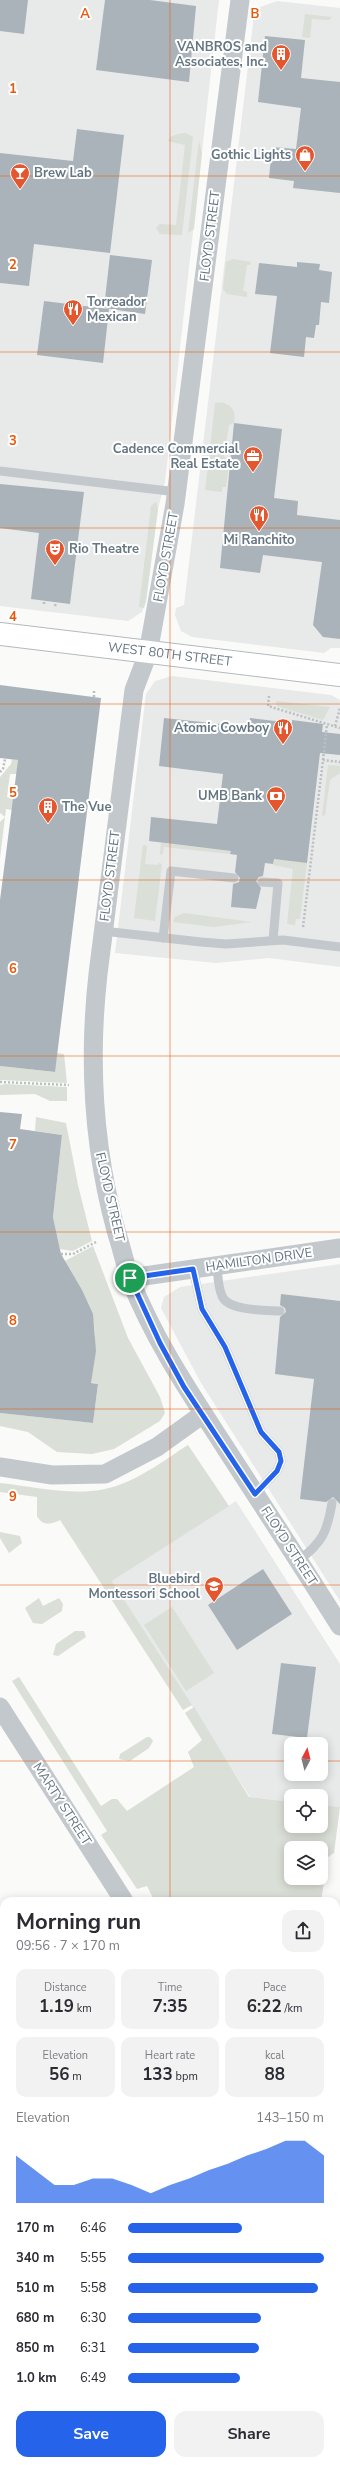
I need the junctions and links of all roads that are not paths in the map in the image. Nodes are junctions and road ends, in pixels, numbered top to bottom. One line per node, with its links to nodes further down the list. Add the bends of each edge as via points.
1 (240, 0): 3 (street, FLOYD STREET)
2 (0, 471): 3 (lane)
3 (177, 492): 5 (street, FLOYD STREET)
4 (0, 634): 5 (street, WEST 80TH STREET)
5 (148, 653): 6 (street, WEST 80TH STREET); 9 (street, FLOYD STREET, via 134,690)
6 (340, 675)
7 (234, 878): 10 (lane, via 171,871)
8 (262, 882): 11 (lane, via 278,884)
9 (103, 931): 10 (lane); 16 (street, FLOYD STREET, via 94,1015 92,1070 97,1138 106,1195)
10 (163, 938): 11 (lane, via 226,944)
11 (273, 940): 12 (lane)
12 (340, 947)
13 (340, 1248): 14 (street, HAMILTON DRIVE)
14 (217, 1266): 15 (street, HAMILTON DRIVE); 17 (lane, via 220,1292 226,1302 234,1307)
15 (193, 1269): 16 (street, HAMILTON DRIVE); 20 (lane, via 202,1309 225,1347 261,1432 279,1452 281,1461 277,1471)
16 (130, 1278): 18 (street, FLOYD STREET, via 160,1343 184,1387)
17 (280, 1311)
18 (203, 1414): 19 (street, via 157,1447 105,1474 52,1475); 20 (street, FLOYD STREET)
19 (0, 1467)
20 (255, 1494): 22 (street, FLOYD STREET)
21 (332, 1503): 22 (lane, via 327,1530 320,1542)
22 (298, 1561): 23 (street, FLOYD STREET)
23 (340, 1626)
24 (0, 1707): 25 (street, MARTY STREET)
25 (121, 1897)

